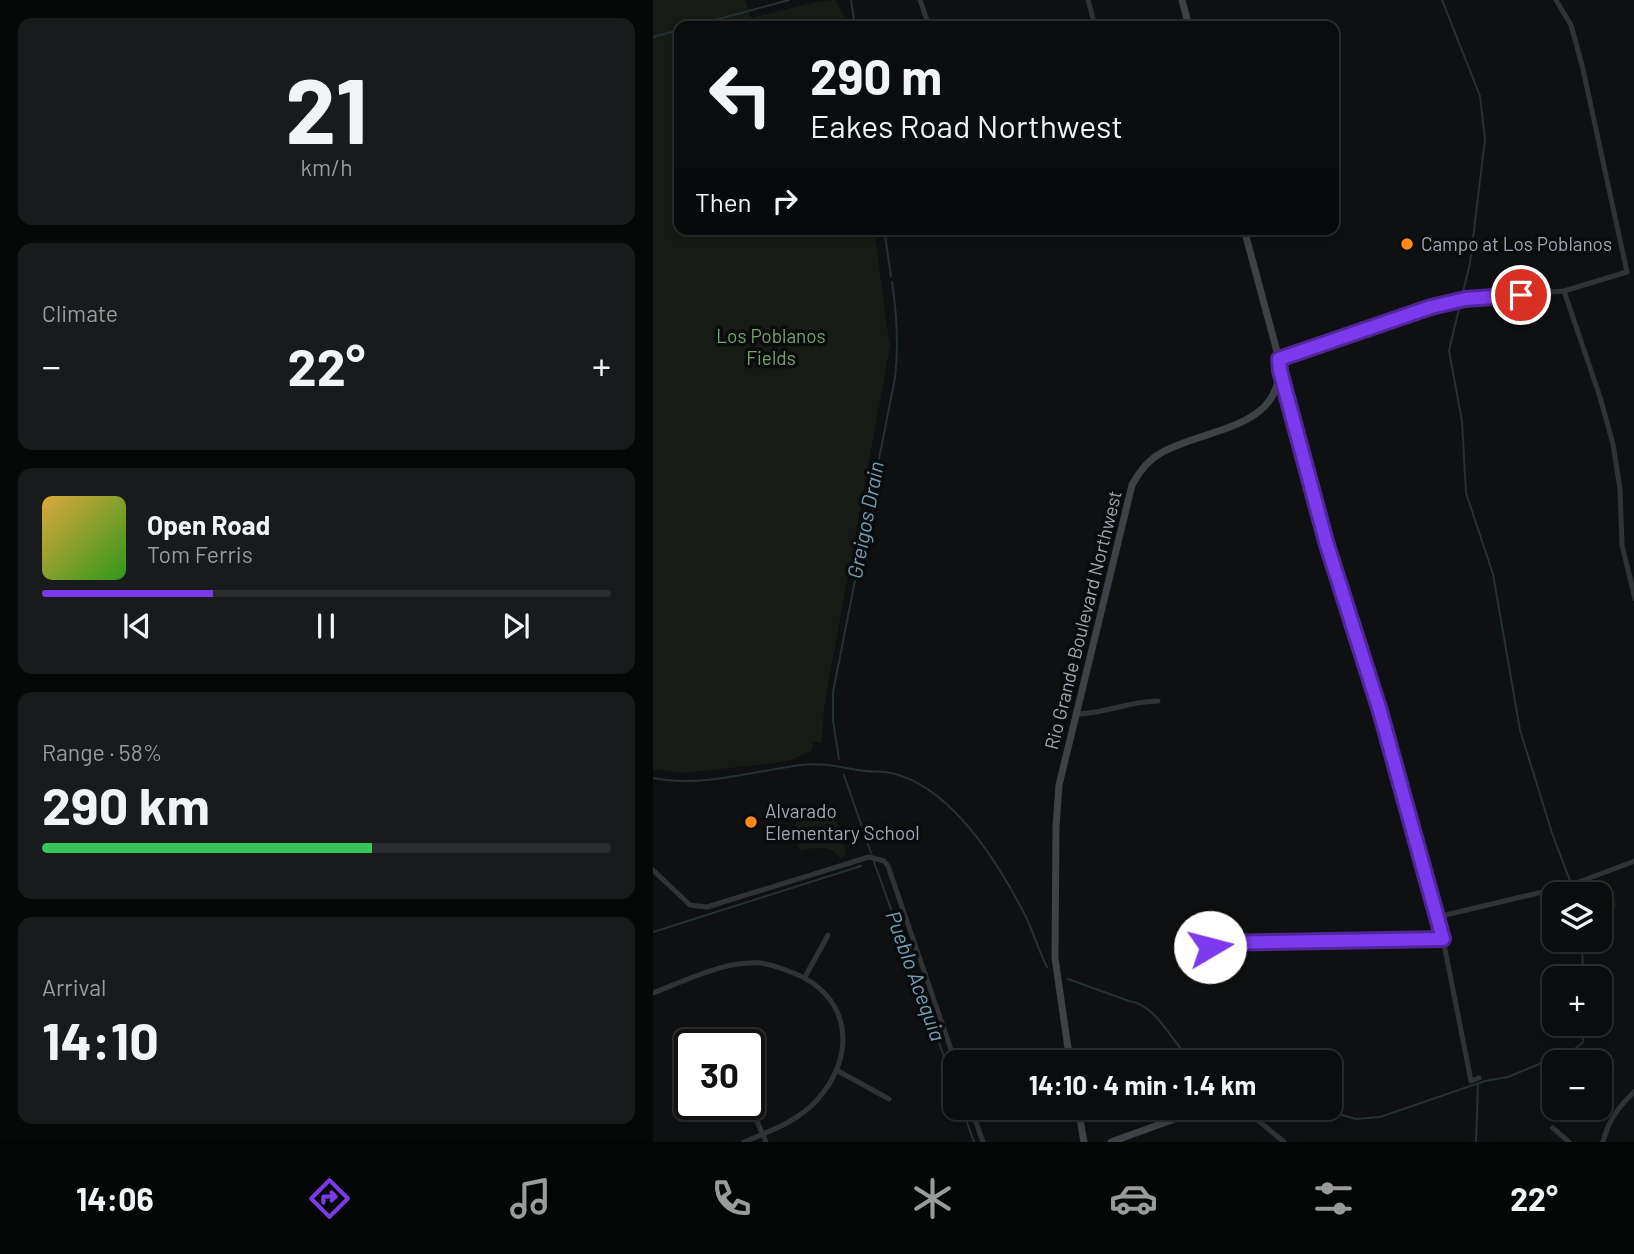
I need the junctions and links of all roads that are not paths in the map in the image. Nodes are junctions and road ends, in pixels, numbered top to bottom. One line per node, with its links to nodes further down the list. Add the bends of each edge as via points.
1 (920, 0): 5 (street)
2 (1088, 0): 6 (street)
3 (1182, 0): 7 (street)
4 (1556, 0): 9 (street, via 1571,25 1627,272)
5 (927, 21)
6 (1094, 21)
7 (1188, 21)
8 (1246, 235): 10 (street, Rio Grande Boulevard Northwest)
9 (1564, 291): 10 (street, via 1465,299 1431,307); 12 (street, via 1613,444 1623,545)
10 (1279, 359): 11 (street, Rio Grande Boulevard Northwest)
11 (1280, 371): 14 (street, Rio Grande Boulevard Northwest, via 1258,413 1161,453 1138,473 1128,496); 17 (street)
12 (1634, 599)
13 (1158, 701): 14 (street)
14 (1076, 713): 24 (street, Rio Grande Boulevard Northwest, via 1059,785 1056,828 1055,958)
15 (1634, 861): 17 (street, via 1568,886)
16 (653, 870): 23 (street, via 690,905 707,907 869,858 883,861)
17 (1437, 916): 19 (street)
18 (828, 935): 21 (street)
19 (1443, 939): 20 (street, via 1214,943); 26 (street, via 1471,1082)
20 (1210, 947)
21 (805, 977): 22 (street, via 767,964 734,965); 25 (street, via 828,997 840,1017 844,1039)
22 (653, 993)
23 (952, 1050)
24 (1068, 1050)
25 (838, 1071): 28 (street); 35 (street, via 802,1114)
26 (1479, 1078)
27 (1634, 1091): 43 (street, via 1619,1107)
28 (889, 1099)
29 (757, 1120): 35 (street)
30 (975, 1120): 38 (street)
31 (1080, 1120): 39 (street)
32 (1172, 1120): 40 (street)
33 (1257, 1120): 41 (street)
34 (1553, 1128): 42 (street)
35 (763, 1134): 36 (street); 37 (street)
36 (744, 1142)
37 (766, 1142)
38 (983, 1142)
39 (1084, 1142)
40 (1111, 1142)
41 (1284, 1142)
42 (1569, 1142)
43 (1603, 1142)

